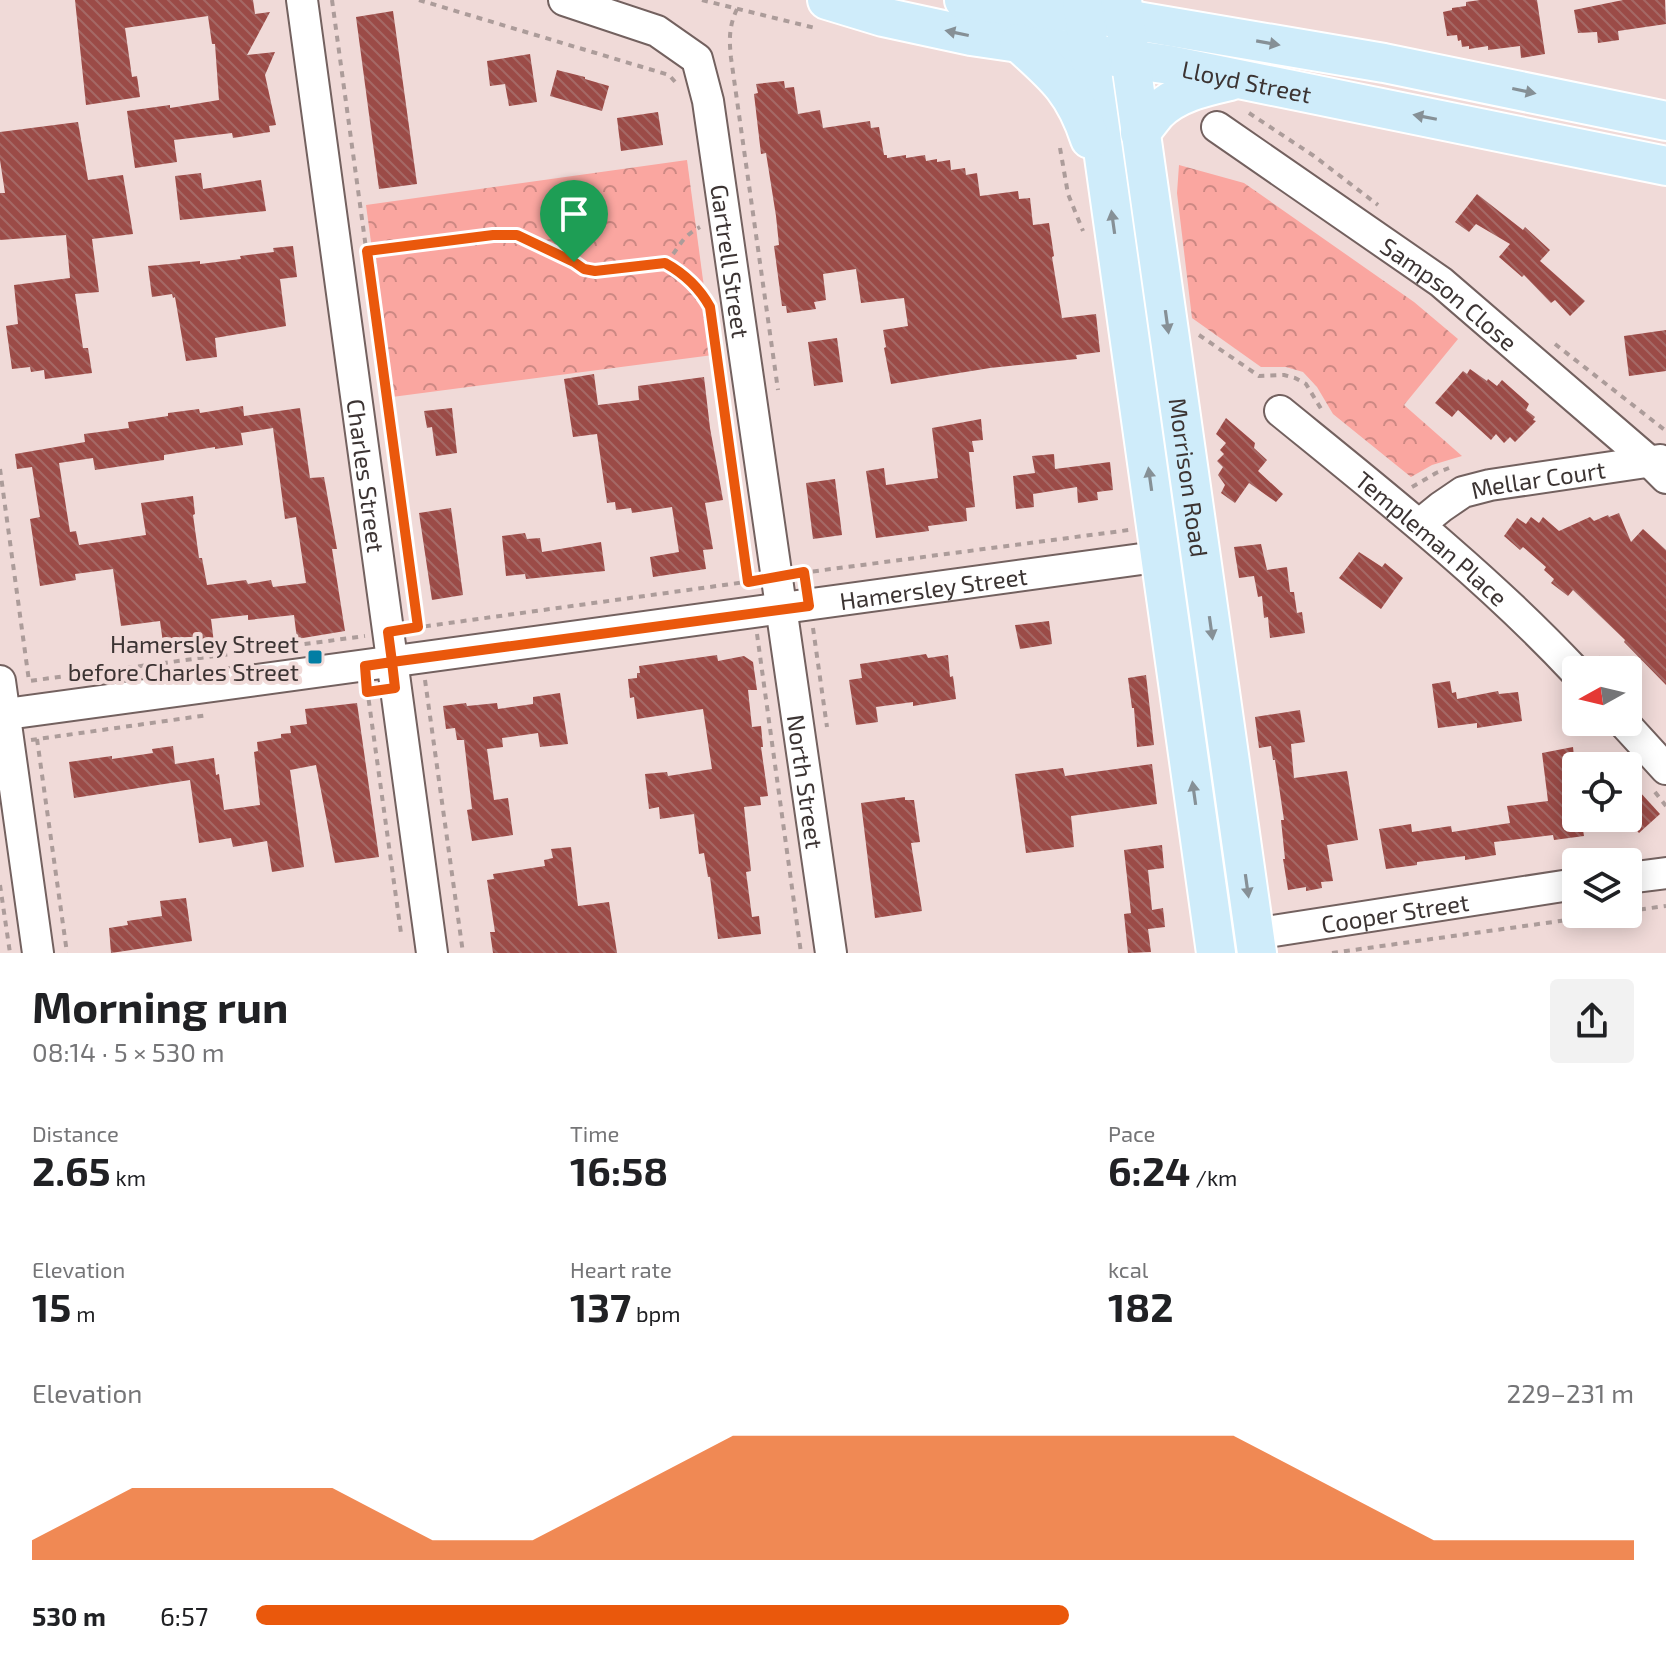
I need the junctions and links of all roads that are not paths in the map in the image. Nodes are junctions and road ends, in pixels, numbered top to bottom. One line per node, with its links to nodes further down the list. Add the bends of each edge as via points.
1 (302, 0): 25 (street, Charles Street, via 388,632)
2 (564, 0): 23 (street, Gartrell Street, via 657,31 697,59 708,101)
3 (827, 0): 9 (main road, Lloyd Street, one-way to 3, via 883,17)
4 (1168, 0): 8 (main road)
5 (982, 1): 6 (main road, Lloyd Street)
6 (1083, 7): 7 (main road, Lloyd Street); 10 (main road, Morrison Road)
7 (1124, 10): 8 (main road, Lloyd Street); 11 (main road, Morrison Road)
8 (1191, 30): 13 (main road, Lloyd Street, one-way to 13)
9 (1019, 43): 10 (main road, Lloyd Street); 17 (main road, via 1069,93)
10 (1089, 53): 11 (main road, Lloyd Street); 17 (main road, Morrison Road)
11 (1129, 58): 12 (main road, Lloyd Street); 15 (main road, Morrison Road)
12 (1246, 99): 15 (main road, via 1204,87 1159,110); 16 (main road, Lloyd Street, one-way to 12)
13 (1666, 121)
14 (1217, 127): 19 (street, Sampson Close, via 1441,282)
15 (1140, 133): 21 (main road, Morrison Road, one-way to 21)
16 (1666, 166)
17 (1107, 179): 22 (main road, Morrison Road, one-way to 17)
18 (1280, 411): 20 (street, Templeman Place)
19 (1661, 466): 20 (street, Mellar Court, via 1490,485 1463,492)
20 (1420, 524): 24 (street, Templeman Place)
21 (1200, 551): 22 (street, Hamersley Street); 33 (main road, Morrison Road, one-way to 33)
22 (1161, 557): 23 (street, Hamersley Street); 34 (main road, Morrison Road, one-way to 22)
23 (781, 609): 25 (street, Hamersley Street, via 423,658); 37 (street, North Street)
24 (1562, 657)
25 (380, 677): 27 (street, Hamersley Street); 36 (street, Charles Street)
26 (0, 681): 27 (street)
27 (12, 728): 35 (street)
28 (1636, 736): 29 (street)
29 (1666, 769)
30 (1642, 869): 31 (street)
31 (1666, 873)
32 (1562, 875): 33 (street, Cooper Street)
33 (1256, 944): 34 (street, Cooper Street)
34 (1215, 947)
35 (38, 953)
36 (432, 953)
37 (831, 953)

